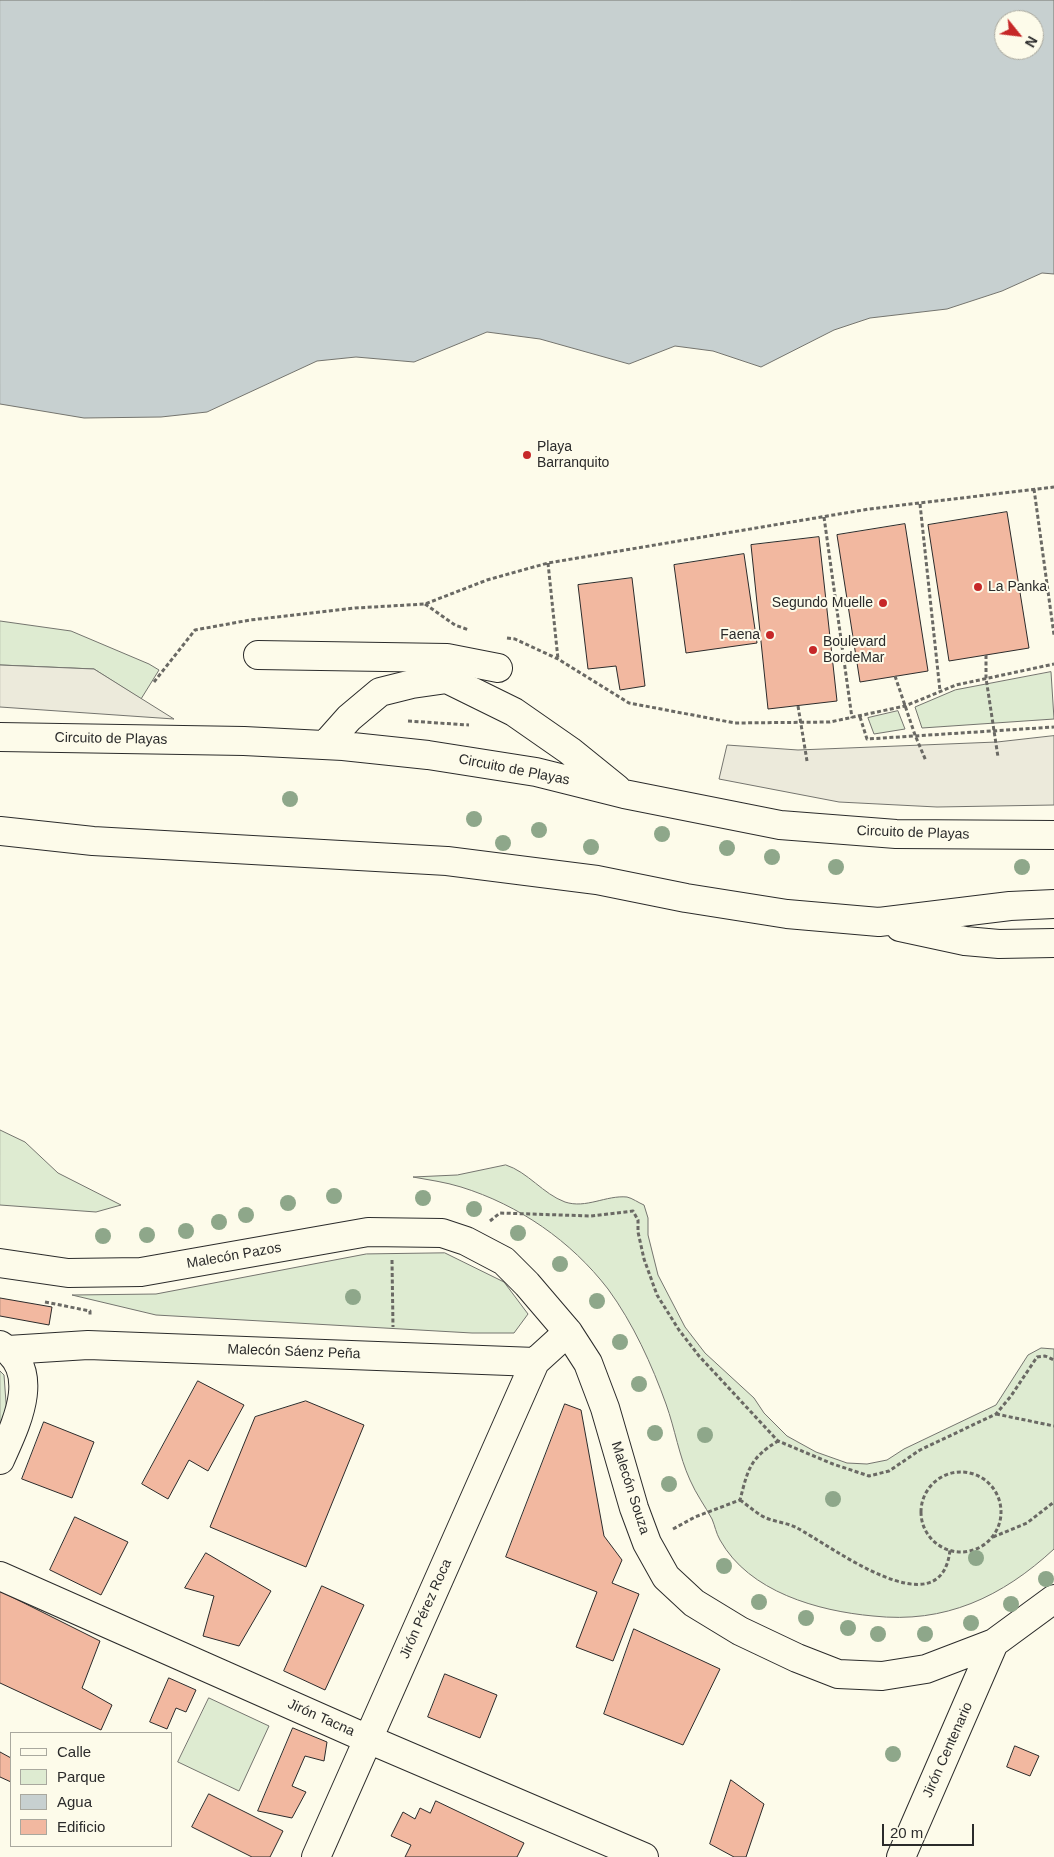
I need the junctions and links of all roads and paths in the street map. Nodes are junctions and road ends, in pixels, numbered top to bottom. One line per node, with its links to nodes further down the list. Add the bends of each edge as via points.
1 (1054, 487): 2 (path)
2 (1034, 489): 3 (path); 8 (path)
3 (920, 504): 4 (path); 19 (path)
4 (824, 517): 5 (path); 23 (path)
5 (548, 563): 6 (path, via 488,580); 12 (path)
6 (425, 604): 7 (path, via 455,625); 18 (path, via 355,608 195,630)
7 (471, 630)
8 (1054, 635)
9 (505, 638): 12 (path, via 515,639)
10 (258, 655): 15 (main road)
11 (986, 655): 17 (path)
12 (558, 659): 24 (path, via 629,703 735,723)
13 (1054, 664): 17 (path)
14 (498, 668): 15 (main road)
15 (447, 669): 29 (main road, via 412,684 380,692 349,718); 33 (main road, via 570,751)
16 (895, 676): 21 (path)
17 (986, 678): 19 (path); 26 (path)
18 (154, 682)
19 (940, 691): 21 (path)
20 (798, 706): 24 (path)
21 (905, 706): 22 (path); 27 (path)
22 (860, 716): 23 (path); 27 (path, via 867,739)
23 (852, 718): 24 (path)
24 (801, 722): 31 (path)
25 (1054, 727): 26 (path)
26 (994, 730): 27 (path); 30 (path)
27 (915, 735): 32 (path)
28 (0, 737): 29 (main road, Circuito de Playas)
29 (325, 745): 33 (main road, Circuito de Playas, via 428,755 536,772)
30 (998, 756)
31 (807, 761)
32 (926, 761)
33 (624, 794): 35 (main road, Circuito de Playas, via 780,825 896,834)
34 (0, 830): 37 (main road, via 93,841 447,861 597,880 787,914)
35 (1054, 835)
36 (1054, 904): 37 (main road, via 1010,906)
37 (879, 922): 38 (main road, via 965,941)
38 (1054, 943)
39 (392, 1232): 40 (main road, Malecón Pazos, via 442,1233); 41 (main road, Malecón Pazos, via 368,1232 140,1272 68,1273); 46 (path)
40 (466, 1241): 43 (main road, Malecón Souza, via 504,1261); 51 (path, via 500,1213 591,1216 633,1211 638,1220 644,1259 657,1295 678,1330)
41 (0, 1263)
42 (43, 1302): 44 (path, via 90,1311)
43 (568, 1332): 48 (main road); 56 (main road, Malecón Souza, via 588,1363)
44 (88, 1345): 45 (main road, Malecón Sáenz Peña); 46 (main road, Malecón Sáenz Peña)
45 (4, 1348): 52 (main road, via 18,1363 24,1379 18,1418)
46 (393, 1356): 48 (main road, Malecón Sáenz Peña)
47 (1054, 1360): 49 (path, via 1045,1356 1037,1358)
48 (535, 1362): 61 (main road, Jirón Pérez Roca)
49 (996, 1414): 50 (path); 51 (path, via 920,1450 889,1471 869,1476)
50 (1054, 1426)
51 (778, 1441): 53 (path, via 761,1452 749,1466)
52 (0, 1460)
53 (740, 1500): 56 (path, via 695,1517); 57 (path, via 762,1516 797,1528 849,1560 884,1577 912,1584 928,1583 941,1575)
54 (1054, 1502): 55 (path, via 1027,1524)
55 (993, 1537): 57 (path, via 971,1551); 57 (path, via 1000,1525 1002,1512 994,1487 972,1472 958,1471 934,1482 922,1505 921,1518 926,1531 934,1541)
56 (647, 1543): 60 (main road, Malecón Souza, via 666,1577 694,1603 740,1631 838,1674 882,1676 926,1669)
57 (950, 1550)
58 (0, 1576): 61 (main road, Jirón Tacna)
59 (1054, 1599): 60 (main road)
60 (994, 1644): 64 (main road, Jirón Centenario)
61 (368, 1739): 62 (main road, Jirón Pérez Roca); 63 (main road, Jirón Tacna)
62 (316, 1857)
63 (644, 1857)
64 (901, 1857)

